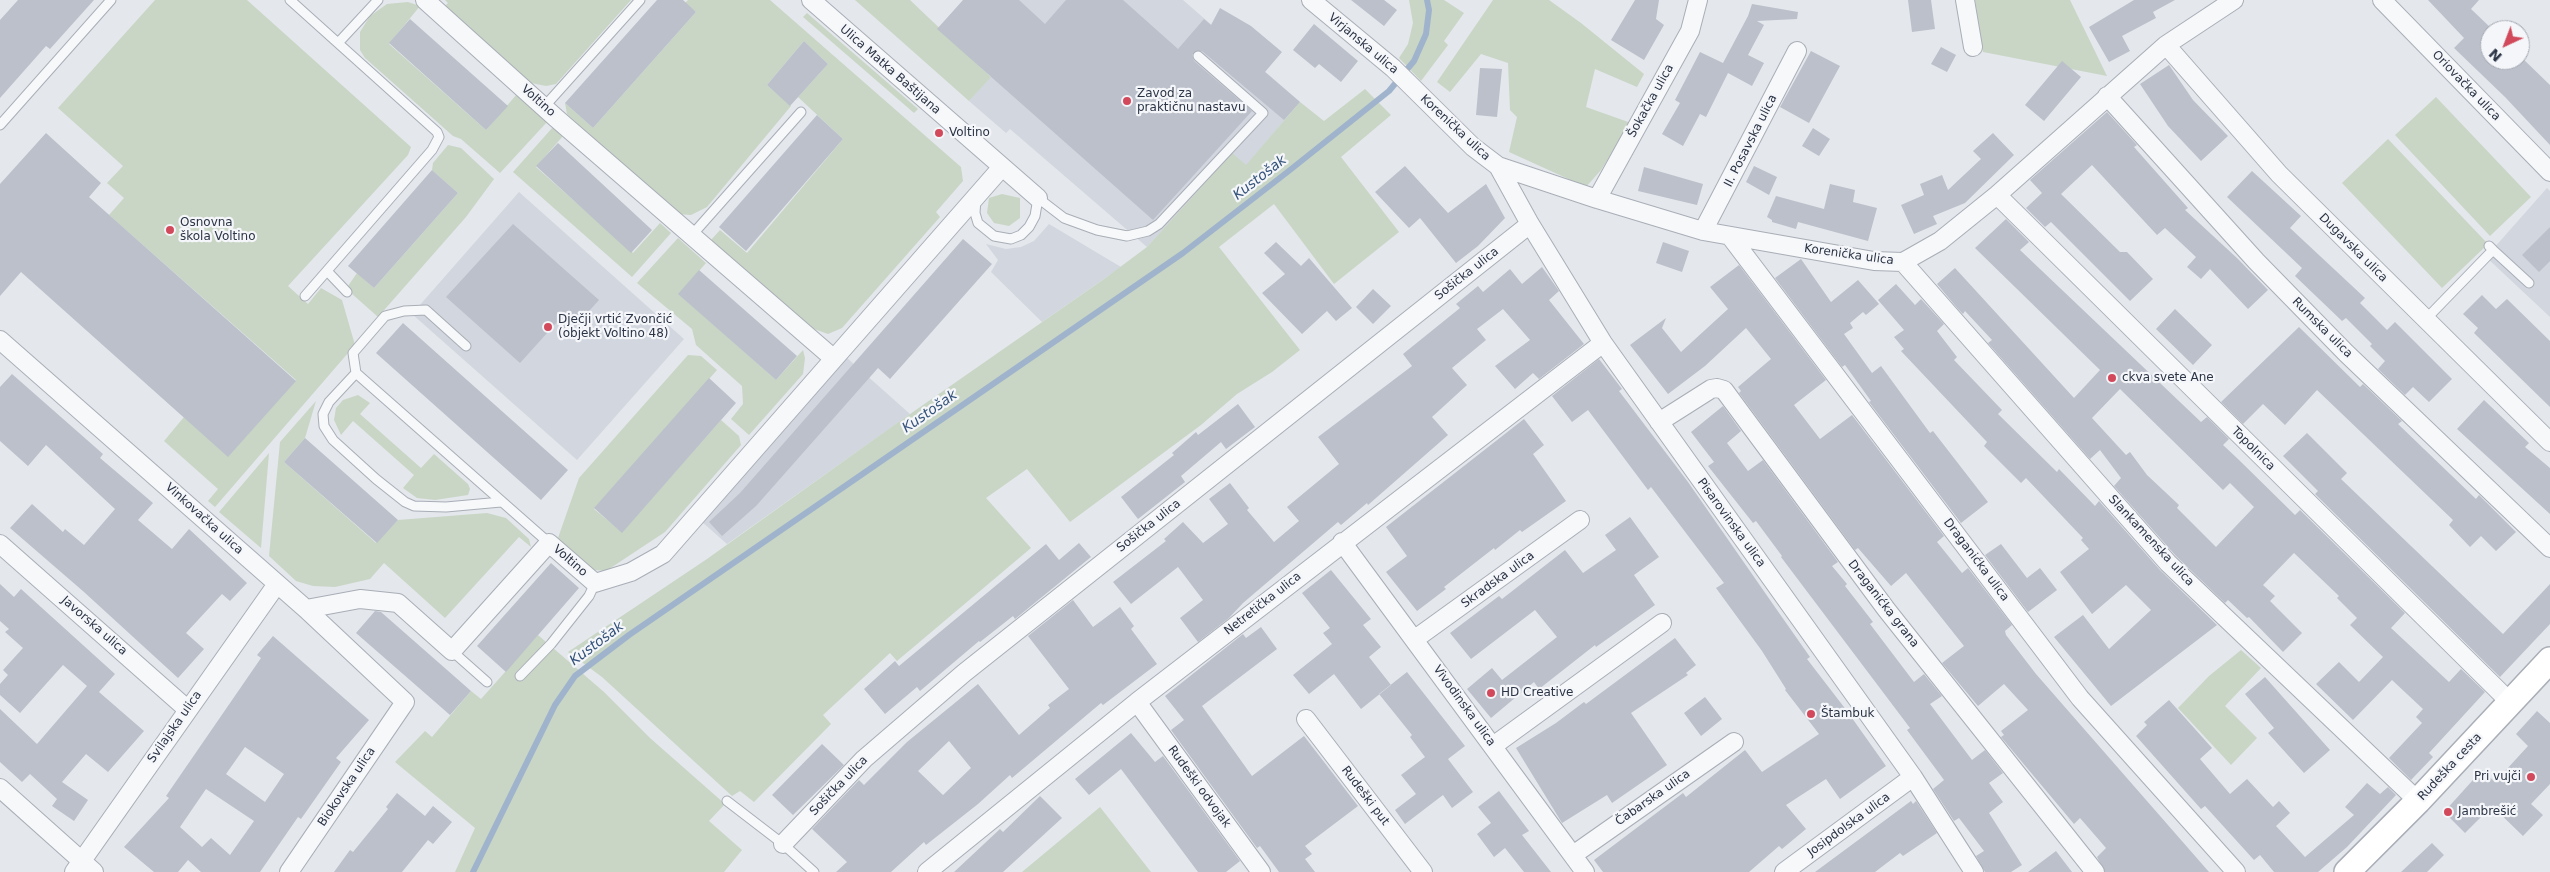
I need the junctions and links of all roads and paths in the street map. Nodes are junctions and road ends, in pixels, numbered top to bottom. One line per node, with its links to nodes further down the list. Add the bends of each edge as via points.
1 (111, 0): 21 (lane)
2 (290, 0): 12 (lane)
3 (378, 0): 12 (lane)
4 (425, 0): 19 (street, Voltino)
5 (640, 0): 19 (lane)
6 (812, 0): 23 (street, Ulica Matka Baštijana)
7 (1311, 0): 17 (street, Virjanska ulica)
8 (1698, 0): 28 (street, Šokačka ulica, via 1690,31)
9 (1965, 0): 14 (street)
10 (2234, 0): 13 (street, Korenička ulica)
11 (2382, 0): 24 (street, Oriovačka ulica)
12 (339, 42): 34 (lane, via 439,137 432,150)
13 (2166, 45): 18 (street, Korenička ulica); 38 (street, Dugavska ulica, via 2280,174)
14 (1973, 47)
15 (1797, 51): 30 (street, II. Posavska ulica)
16 (1198, 56): 27 (lane, via 1263,114 1158,224 1148,231 1127,236 1097,230 1064,218)
17 (1413, 88): 22 (street, Korenička ulica, via 1472,147)
18 (2107, 96): 26 (street, Korenička ulica); 51 (street, Rumska ulica, via 2256,261 2339,346)
19 (544, 107): 31 (street, Voltino)
20 (801, 112): 31 (lane)
21 (0, 124)
22 (1498, 166): 28 (street, Korenička ulica); 29 (street, Pisarovinska ulica)
23 (1002, 167): 25 (street, Voltino); 27 (street, Ulica Matka Baštijana)
24 (2550, 172)
25 (977, 194): 27 (lane, via 975,213 978,223 1003,239 1020,235 1029,227); 42 (street, Voltino)
26 (1997, 195): 33 (street, Korenička ulica, via 1940,241); 63 (street, Topolnica)
27 (1038, 198)
28 (1597, 199): 30 (street, Korenička ulica)
29 (1530, 224): 40 (street, Pisarovinska ulica); 72 (street, Sošička ulica, via 964,673 864,759)
30 (1703, 231): 32 (street, Korenička ulica)
31 (692, 235): 42 (street, Voltino)
32 (1730, 236): 33 (street, Korenička ulica, via 1874,261); 84 (street, Draganićka ulica, via 2080,698)
33 (1903, 262): 71 (street, Slankamenska ulica, via 2168,563)
34 (327, 271): 36 (lane); 37 (lane)
35 (2529, 283): 38 (lane, via 2491,248)
36 (347, 292)
37 (305, 296)
38 (2426, 319): 45 (street, Dugavska ulica)
39 (0, 340): 52 (street, Vinkovačka ulica)
40 (1603, 343): 44 (street, Pisarovinska ulica); 48 (street, Netretička ulica)
41 (466, 346): 43 (lane, via 426,310 404,311 385,316 353,353)
42 (833, 358): 53 (street, Voltino, via 663,554 631,572)
43 (356, 373): 46 (lane); 46 (lane, via 329,402 323,414 324,426 333,440 362,466 414,506)
44 (1659, 422): 68 (street, Pisarovinska ulica); 83 (street, Draganićka grana, via 1710,389 1724,390 1886,609)
45 (2550, 442)
46 (501, 502): 49 (lane)
47 (1580, 520): 56 (street, Skradska ulica)
48 (1342, 542): 56 (street, Vivodinska ulica); 62 (street, Netretička ulica)
49 (549, 543): 53 (street, Voltino); 57 (street, Voltino)
50 (0, 544): 64 (street, Javorska ulica)
51 (2550, 548)
52 (277, 584): 54 (street, Vinkovačka ulica); 64 (street, Svilajska ulica)
53 (595, 584): 59 (lane, via 551,644)
54 (306, 609): 57 (street, via 360,599 398,603); 61 (street, Vinkovačka ulica)
55 (1662, 623): 67 (street)
56 (1415, 639): 67 (street, Vivodinska ulica)
57 (452, 651): 60 (lane)
58 (2550, 660): 63 (street, Rudeška cesta)
59 (520, 676)
60 (487, 682)
61 (405, 702): 75 (street, Biokovska ulica)
62 (1137, 702): 77 (street, Netretička ulica); 78 (street, Rudeški odvojak)
63 (2510, 702): 71 (street, Rudeška cesta)
64 (187, 709): 74 (street, Svilajska ulica)
65 (1306, 719): 79 (street, Rudeški put)
66 (1734, 742): 73 (street, Čabarska ulica)
67 (1493, 746): 73 (street, Vivodinska ulica)
68 (1913, 777): 81 (street, Josipdolska ulica); 82 (street, Pisarovinska ulica)
69 (0, 788): 74 (street)
70 (727, 801): 72 (lane)
71 (2418, 801): 85 (street, Rudeška cesta)
72 (783, 844): 76 (lane)
73 (1573, 855): 80 (street, Vivodinska ulica)
74 (83, 868)
75 (289, 872)
76 (814, 872)
77 (927, 872)
78 (1261, 872)
79 (1423, 872)
80 (1585, 872)
81 (1784, 872)
82 (1974, 872)
83 (2095, 872)
84 (2236, 872)
85 (2347, 872)

